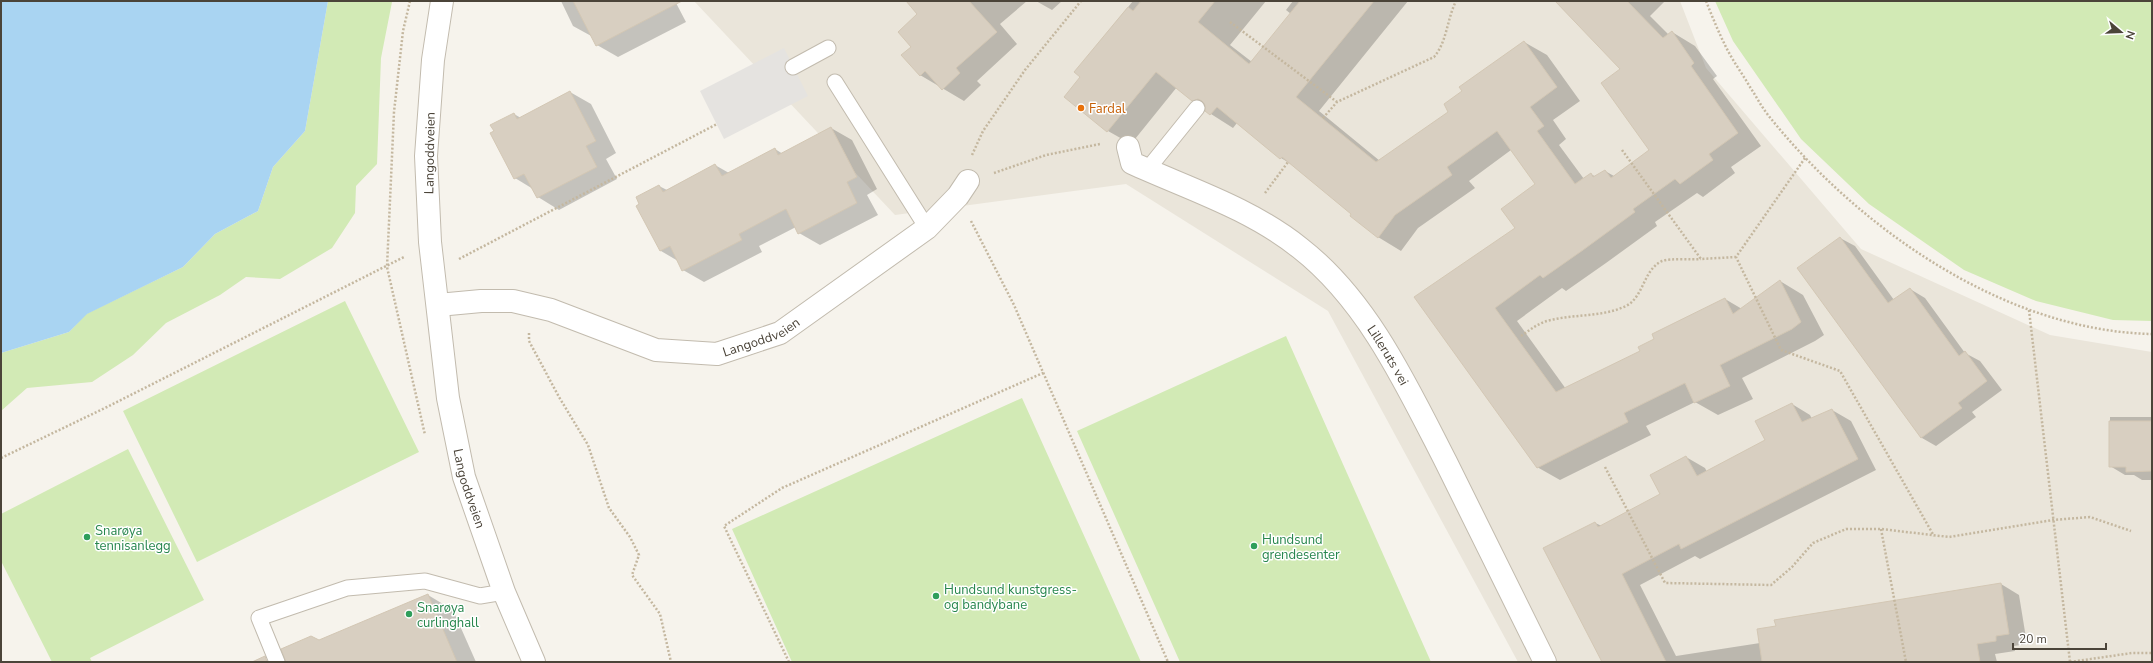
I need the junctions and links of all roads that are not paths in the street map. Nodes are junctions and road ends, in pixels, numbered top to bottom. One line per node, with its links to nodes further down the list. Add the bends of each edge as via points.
1 (442, 1): 10 (street, Langoddveien, via 433,60 426,156 430,242)
2 (828, 48): 3 (lane)
3 (793, 67)
4 (835, 82): 9 (lane)
5 (1196, 108): 7 (lane)
6 (1128, 148): 7 (street, Lilleruts vei, via 1132,163)
7 (1147, 170): 14 (street, Lilleruts vei, via 1251,216 1301,248 1344,290 1381,342 1431,433)
8 (963, 188): 9 (street, Langoddveien)
9 (927, 228): 10 (street, Langoddveien, via 780,333 717,354 656,350 551,310 513,302 481,300)
10 (438, 305): 11 (street, Langoddveien, via 448,398 464,477)
11 (504, 592): 12 (lane, via 480,596 425,581 347,588 259,618); 13 (street, Langoddveien)
12 (277, 662)
13 (534, 662)
14 (1545, 662)

